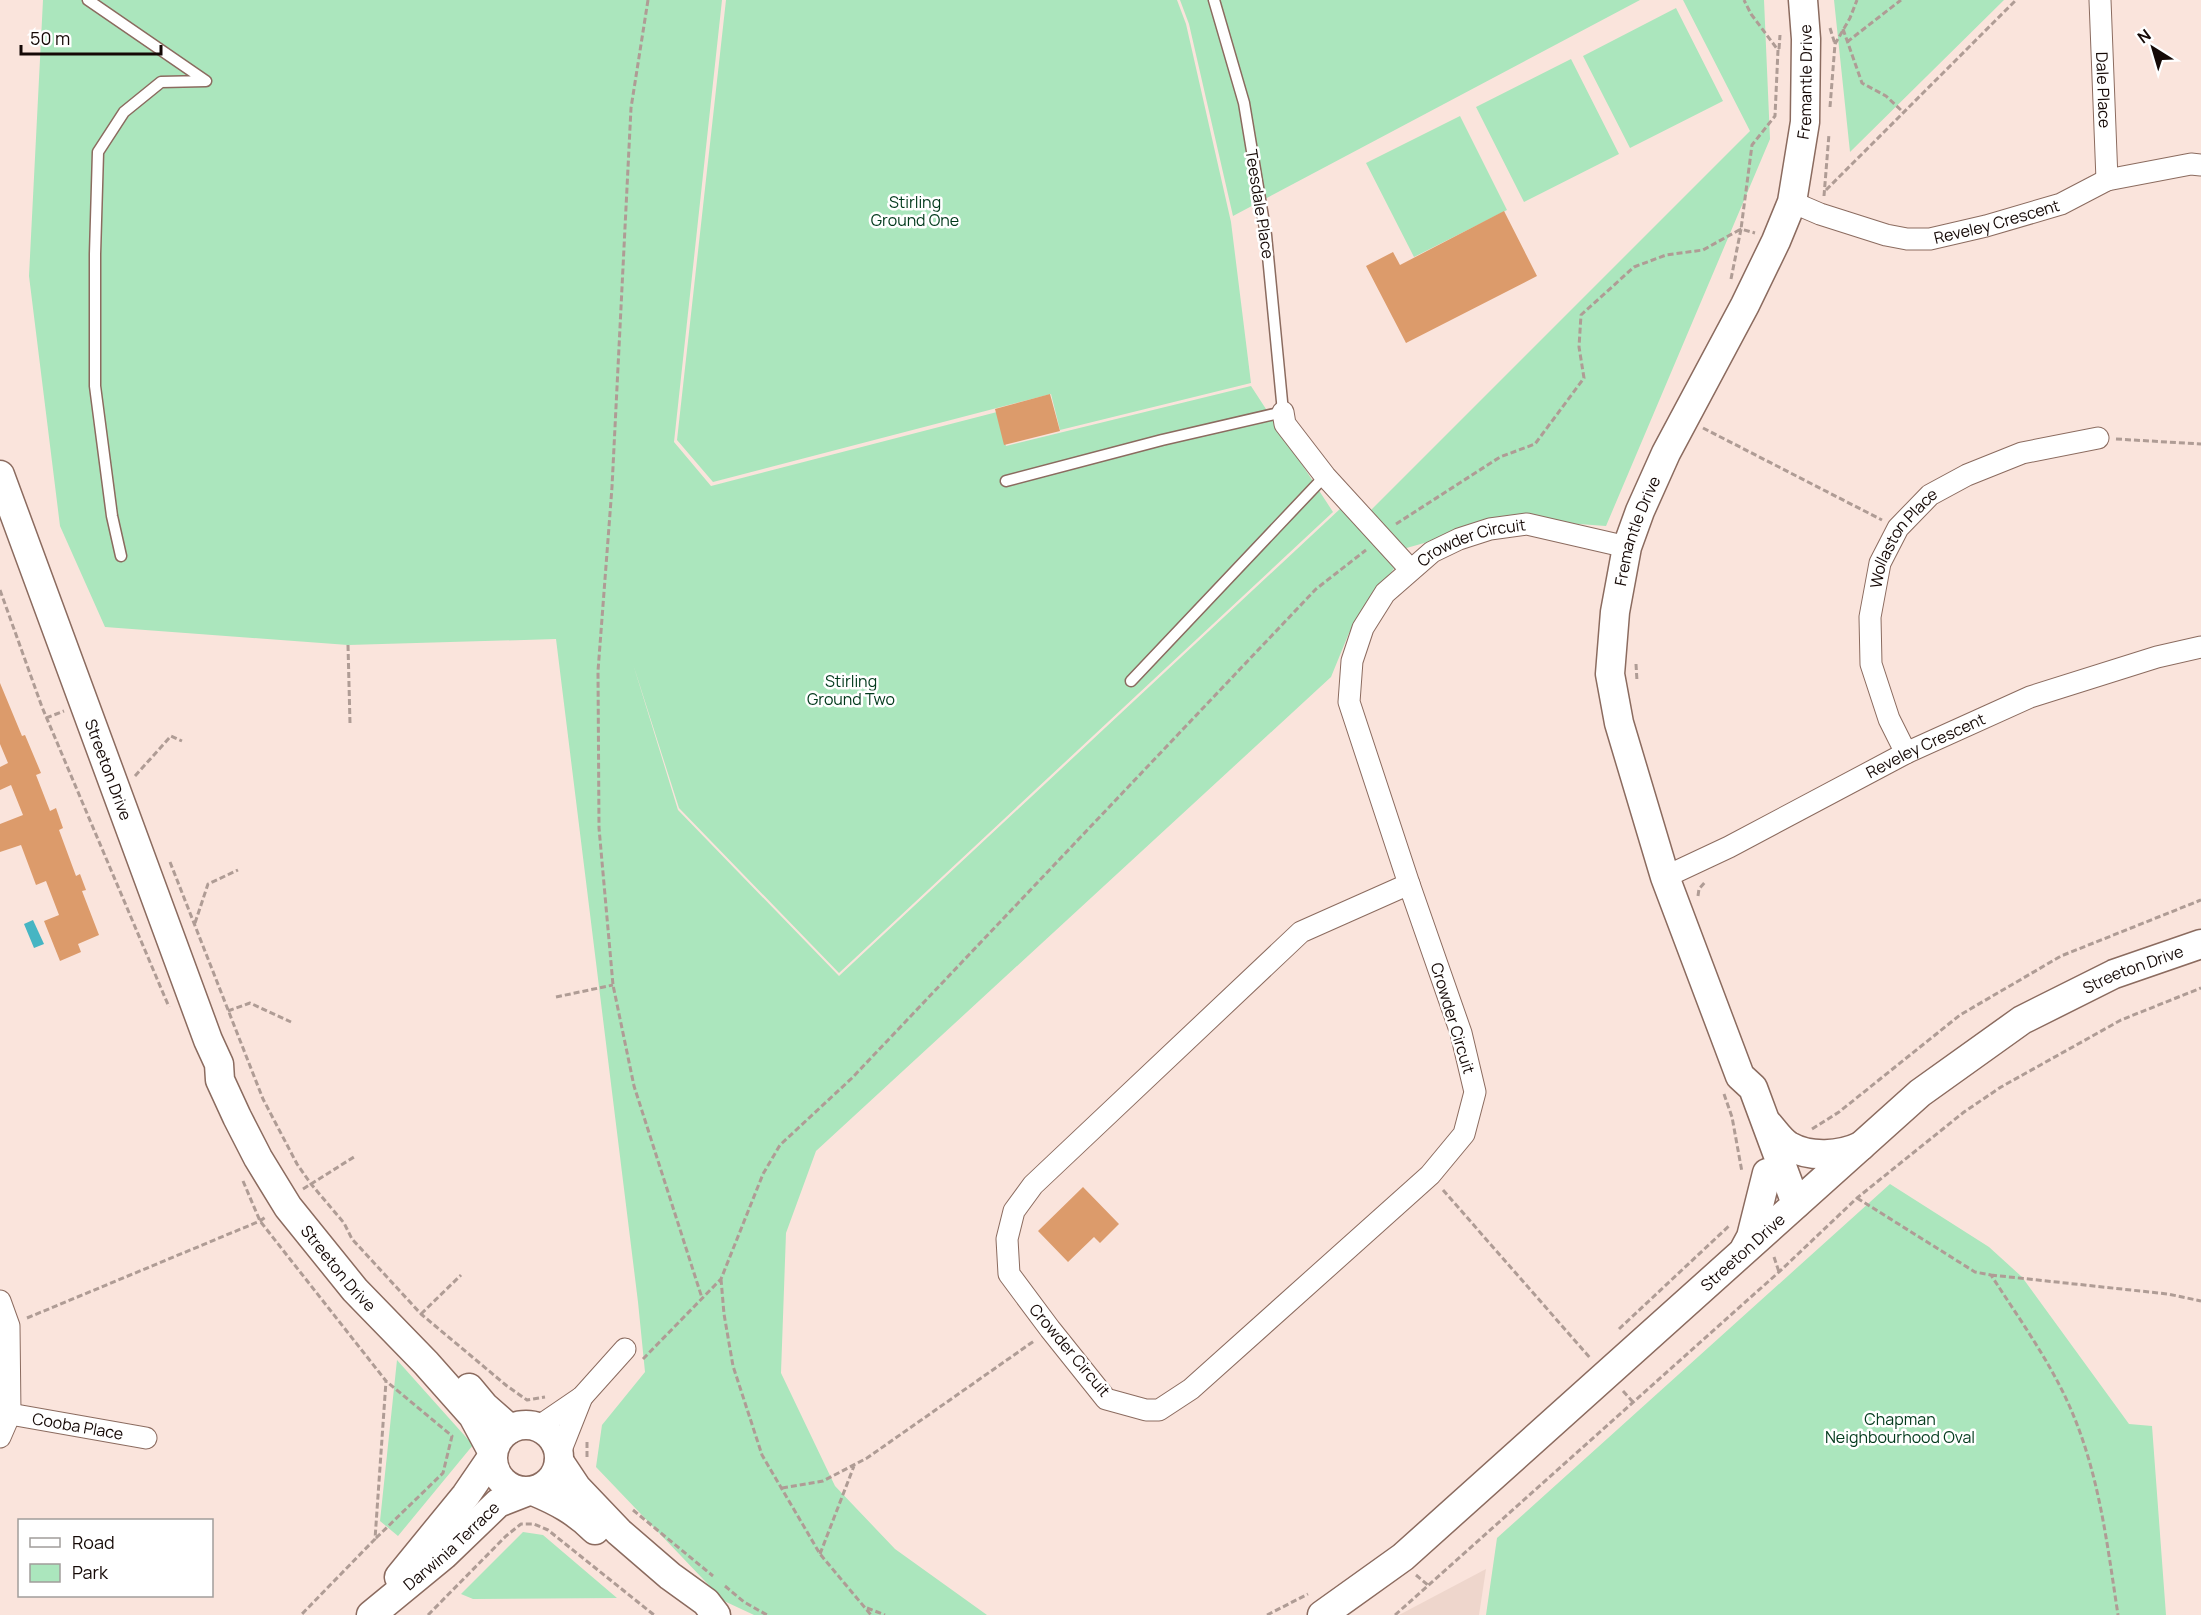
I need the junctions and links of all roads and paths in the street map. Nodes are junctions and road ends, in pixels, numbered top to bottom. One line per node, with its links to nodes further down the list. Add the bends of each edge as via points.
1 (88, 0): 28 (lane, via 206,81 160,82 124,112 98,152 95,386)
2 (648, 0): 50 (path, via 631,108 612,486 598,671 599,828)
3 (1214, 0): 18 (lane, Teesdale Place, via 1244,103 1266,235)
4 (1744, 0): 26 (path, via 1778,50 1775,116 1752,145 1741,229 1703,250 1666,255 1634,267 1581,315 1579,347 1584,378 1535,444 1500,457)
5 (1803, 0): 17 (main road, Fremantle Drive, via 1805,122)
6 (1857, 0): 10 (path)
7 (1900, 0): 11 (path)
8 (2016, 0): 13 (path)
9 (2100, 0): 16 (street, Dale Place)
10 (1843, 29): 11 (path); 12 (path, via 1835,44)
11 (1847, 42): 13 (path, via 1862,83)
12 (1830, 112)
13 (1904, 112): 14 (path, via 1825,191)
14 (1829, 123)
15 (2201, 165): 16 (street, Reveley Crescent)
16 (2107, 180): 17 (street, Reveley Crescent, via 2061,204 1930,239 1886,235)
17 (1792, 202): 27 (main road, Fremantle Drive, via 1745,305 1666,453)
18 (1282, 412): 22 (street, Teesdale Place, via 1285,424); 23 (lane)
19 (1702, 428): 25 (path)
20 (2098, 438): 21 (path); 25 (street, Wollaston Place, via 2022,453 1967,475 1930,495)
21 (2201, 444)
22 (1325, 477): 26 (street, Teesdale Place); 33 (lane)
23 (1006, 481)
24 (2, 487): 35 (main road, Streeton Drive)
25 (1898, 528): 39 (street, Wollaston Place, via 1880,563 1870,617 1871,664 1889,719)
26 (1382, 537): 29 (street, Teesdale Place); 71 (path, via 1316,589 852,1078 780,1144 763,1174)
27 (1627, 547): 29 (street, Crowder Circuit, via 1527,525 1490,529 1459,539 1432,552); 44 (main road, Fremantle Drive, via 1610,674 1619,723)
28 (121, 556)
29 (1410, 569): 45 (street, Crowder Circuit, via 1385,593 1363,628 1352,661 1349,702)
30 (348, 645): 37 (path)
31 (2201, 647): 39 (street, Reveley Crescent, via 2030,697)
32 (1636, 658): 34 (path)
33 (1131, 681)
34 (1637, 681)
35 (84, 703): 36 (path); 55 (main road, Streeton Drive)
36 (46, 718)
37 (351, 723)
38 (182, 741): 40 (path, via 171,736 135,776)
39 (1906, 753): 42 (street, Reveley Crescent)
40 (132, 766)
41 (169, 861): 48 (path)
42 (1701, 861): 44 (street, Reveley Crescent); 46 (path, via 1707,880)
43 (238, 870): 48 (path, via 207,884)
44 (1665, 877): 56 (main road, Fremantle Drive)
45 (1409, 884): 61 (street, Crowder Circuit, via 1461,1033 1475,1092 1464,1134); 77 (street, Crowder Circuit, via 1301,932 1033,1185 1014,1211 1007,1239 1009,1274)
46 (1698, 896)
47 (2201, 900): 58 (path, via 2061,956 1960,1015 1839,1112)
48 (194, 925): 53 (path)
49 (2201, 944): 59 (main road, Streeton Drive, via 2114,974 2022,1020 1920,1093)
50 (613, 985): 52 (path); 72 (path, via 633,1086)
51 (2201, 988): 64 (path, via 2121,1020 2001,1087)
52 (556, 996)
53 (228, 1011): 54 (path, via 250,1003); 63 (path, via 263,1099)
54 (291, 1022)
55 (219, 1064): 86 (main road, Streeton Drive, via 230,1075 284,1174 327,1231 484,1406); 90 (main road, Streeton Drive, via 220,1080 237,1117 288,1207 355,1290 473,1416)
56 (1731, 1080): 57 (main road, Fremantle Drive, via 1753,1088); 62 (main road, Fremantle Drive); 62 (path, via 1734,1129 1742,1163)
57 (1766, 1121): 59 (main road, via 1788,1146 1798,1149 1832,1154); 65 (main road, Fremantle Drive)
58 (1805, 1134)
59 (1861, 1146): 65 (main road, Streeton Drive)
60 (354, 1157): 63 (path)
61 (1430, 1175): 77 (street, Crowder Circuit, via 1191,1389 1159,1410 1107,1399); 79 (path)
62 (1754, 1176): 65 (main road, Fremantle Drive, via 1782,1213); 68 (main road, via 1751,1237)
63 (311, 1184): 75 (path, via 344,1223 352,1239)
64 (1857, 1198): 70 (path, via 1975,1272); 109 (path)
65 (1789, 1211): 68 (main road, Streeton Drive)
66 (1737, 1218): 78 (path)
67 (260, 1221): 76 (path)
68 (1742, 1253): 98 (main road, Streeton Drive, via 1403,1557)
69 (460, 1275): 75 (path)
70 (1991, 1275): 74 (path); 110 (path, via 2069,1404 2082,1438 2104,1522)
71 (721, 1279): 72 (path); 93 (path, via 733,1366 762,1455)
72 (702, 1298): 80 (path)
73 (0, 1301): 76 (street)
74 (2201, 1301)
75 (421, 1314): 82 (path)
76 (9, 1326): 84 (street)
77 (1050, 1329): 92 (path)
78 (1615, 1332)
79 (1589, 1357)
80 (630, 1358): 83 (street)
81 (386, 1382): 96 (path, via 452,1436 443,1473)
82 (507, 1386)
83 (582, 1397): 85 (street); 91 (street)
84 (9, 1414): 87 (street); 89 (street, Cooba Place)
85 (538, 1427): 86 (main road, via 521,1425); 91 (main road, via 552,1437)
86 (510, 1429): 90 (main road, via 501,1436)
87 (0, 1437)
88 (587, 1437): 91 (path)
89 (146, 1438)
90 (492, 1455): 94 (main road, via 496,1474 503,1483 514,1490); 100 (main road, Darwinia Terrace, via 466,1496 397,1579)
91 (568, 1460): 94 (main road, via 551,1481); 104 (main road, via 577,1488 619,1532 706,1602)
92 (854, 1465): 93 (path, via 823,1481); 97 (path)
93 (782, 1488): 97 (path)
94 (529, 1491): 100 (main road, Darwinia Terrace, via 498,1503 444,1555); 103 (main road, via 581,1516 628,1566)
95 (624, 1503): 105 (path, via 744,1602)
96 (375, 1539)
97 (820, 1554): 99 (path)
98 (1316, 1604): 108 (path)
99 (867, 1608): 106 (path); 107 (path)
100 (376, 1611)
101 (428, 1615): 102 (path, via 521,1524 548,1530)
102 (654, 1615)
103 (694, 1615)
104 (716, 1615)
105 (767, 1615)
106 (871, 1615)
107 (885, 1615)
108 (1267, 1615)
109 (1395, 1615)
110 (2118, 1615)

